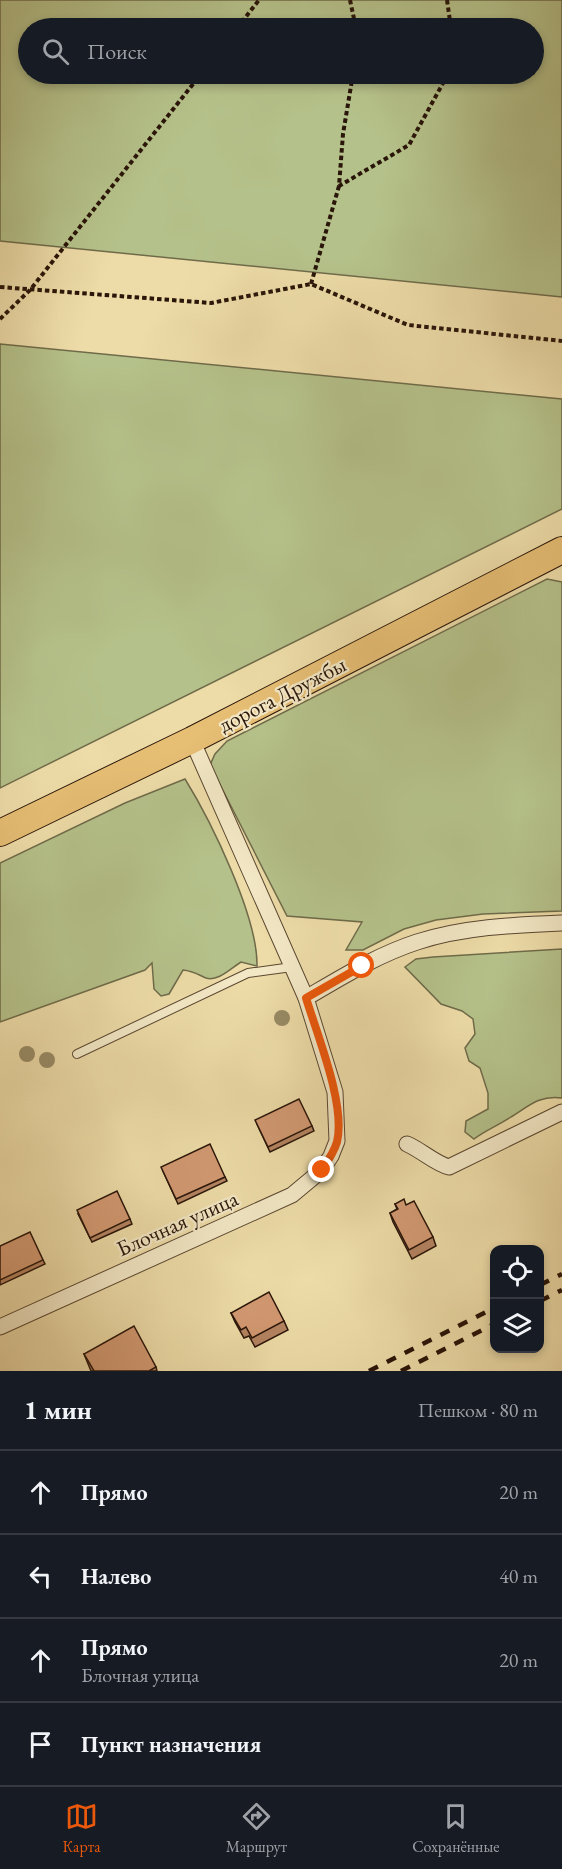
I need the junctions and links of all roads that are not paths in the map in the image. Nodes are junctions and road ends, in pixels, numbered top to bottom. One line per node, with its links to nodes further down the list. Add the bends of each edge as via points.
1 (562, 550): 2 (main road, дорога Дружбы)
2 (192, 740): 3 (main road, дорога Дружбы); 5 (street)
3 (0, 833)
4 (562, 923): 6 (street, via 471,930 417,942 362,966)
5 (292, 967): 6 (street); 7 (lane, via 248,973)
6 (306, 998): 10 (street, Блочная улица, via 335,1092 337,1140 322,1170 292,1195)
7 (77, 1054)
8 (562, 1112): 9 (street, via 449,1167)
9 (407, 1144)
10 (0, 1327)

